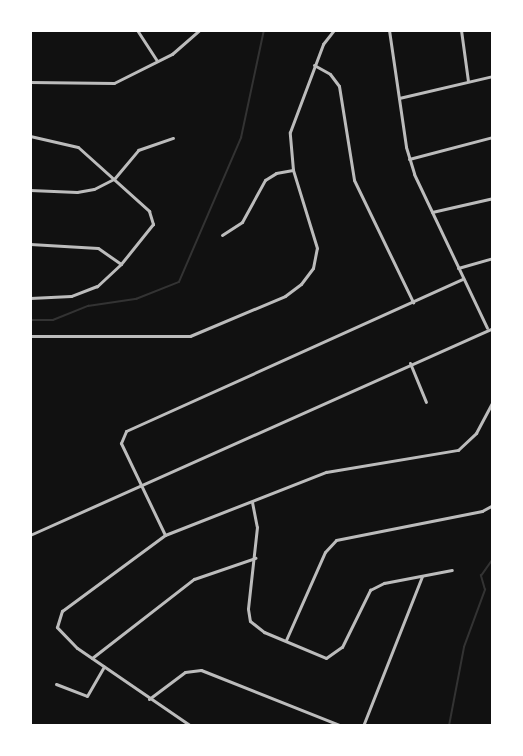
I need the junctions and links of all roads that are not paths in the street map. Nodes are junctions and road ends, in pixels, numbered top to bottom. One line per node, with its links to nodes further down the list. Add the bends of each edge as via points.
1 (137, 30): 6 (street)
2 (200, 30): 6 (street, via 188,43)
3 (334, 30): 7 (street)
4 (390, 30): 11 (street)
5 (461, 30): 10 (street)
6 (157, 61): 9 (street, via 114,83)
7 (314, 65): 16 (street, via 292,118); 28 (street, via 330,74 339,86 354,180)
8 (493, 76): 10 (street)
9 (30, 82)
10 (468, 82): 11 (street)
11 (399, 98): 15 (street)
12 (30, 136): 17 (street, via 70,143)
13 (493, 137): 15 (street)
14 (173, 138): 17 (street, via 138,150)
15 (409, 159): 20 (street)
16 (293, 170): 21 (street, via 265,180 242,222); 31 (street, via 318,248 313,268 294,290 190,336)
17 (114, 178): 18 (street, via 86,191); 24 (street, via 149,211 153,224)
18 (30, 190)
19 (493, 198): 20 (street)
20 (432, 212): 25 (street)
21 (222, 236)
22 (30, 244): 24 (street, via 98,248)
23 (493, 258): 25 (street)
24 (121, 264): 27 (street, via 97,286 84,292)
25 (458, 268): 26 (street)
26 (463, 279): 28 (street); 29 (street)
27 (30, 298)
28 (413, 302): 35 (street, via 126,431 121,443)
29 (487, 328): 30 (street); 32 (street)
30 (493, 328)
31 (30, 336)
32 (410, 363): 34 (street); 35 (street)
33 (493, 401): 36 (street, via 476,433 458,450 326,472)
34 (426, 402)
35 (142, 485): 38 (street); 39 (street)
36 (252, 502): 39 (street); 40 (street, via 257,527)
37 (493, 505): 43 (street, via 482,511 336,540 325,552)
38 (30, 535)
39 (165, 535): 44 (street, via 62,611 57,621 59,631)
40 (255, 558): 43 (street, via 250,621 264,632); 44 (street, via 194,579)
41 (452, 570): 42 (street)
42 (423, 576): 43 (street, via 384,583 370,590 335,655 326,657); 50 (street)
43 (286, 640)
44 (92, 658): 45 (street)
45 (104, 667): 46 (street, via 87,696); 47 (street)
46 (56, 684)
47 (149, 699): 48 (street); 49 (street, via 185,672 201,670)
48 (191, 726)
49 (342, 726)
50 (363, 726)

